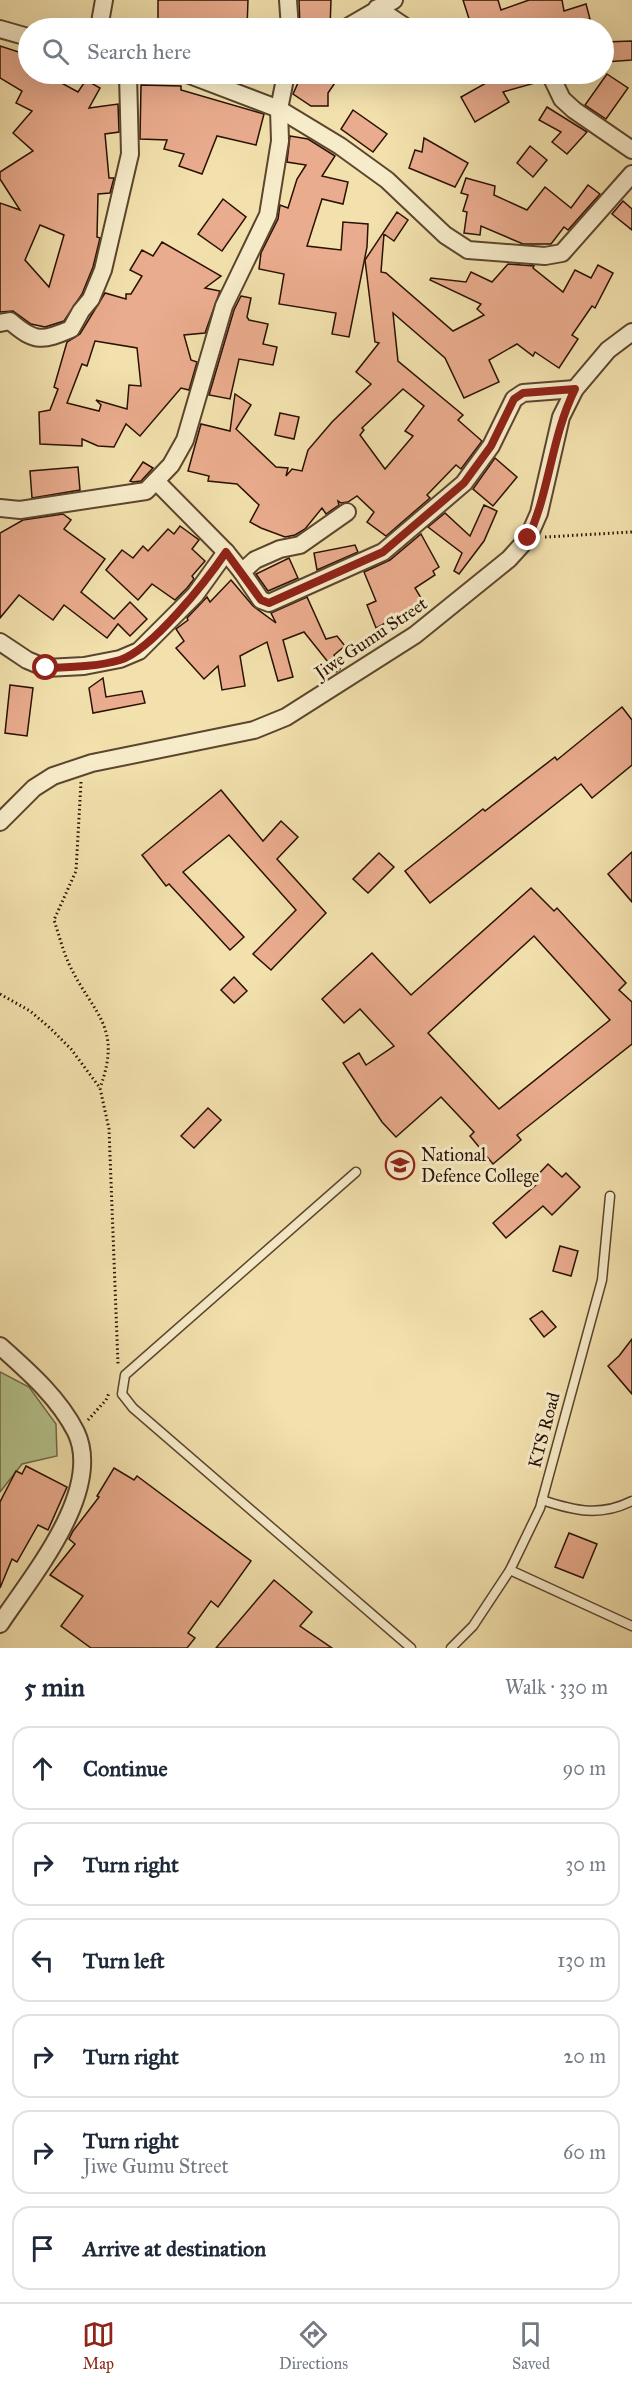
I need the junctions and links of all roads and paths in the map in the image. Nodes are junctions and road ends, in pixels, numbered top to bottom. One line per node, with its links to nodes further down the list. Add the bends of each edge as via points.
1 (104, 0): 5 (street)
2 (288, 0): 6 (street)
3 (394, 0): 4 (street)
4 (377, 8): 7 (street); 8 (street)
5 (101, 18)
6 (289, 18)
7 (362, 18)
8 (392, 18)
9 (0, 29): 10 (street)
10 (18, 34)
11 (128, 84): 18 (street, via 130,154 104,270 91,299 71,329 47,339 23,332 10,321)
12 (213, 84): 15 (street)
13 (284, 84): 15 (street)
14 (555, 84): 16 (street, via 562,99 574,110)
15 (279, 109): 17 (street, via 387,180 457,243 482,253 562,253); 21 (street, via 280,141 268,215 224,306 185,440 171,465)
16 (632, 150)
17 (632, 174)
18 (0, 323)
19 (632, 332): 20 (street, Jiwe Gumu Street, via 608,350)
20 (575, 389): 25 (street, Jiwe Gumu Street, via 561,417 539,513); 27 (street, via 523,393 514,399 491,446 464,483 383,552 269,603 261,600)
21 (156, 481): 23 (street, via 146,491); 26 (street)
22 (347, 512): 27 (street, via 300,545 264,556)
23 (4, 513)
24 (632, 532): 25 (path)
25 (528, 538): 29 (street, Jiwe Gumu Street, via 509,559 416,635 286,717 234,735)
26 (226, 552): 27 (street); 28 (street, via 195,595 139,651 120,659 46,668)
27 (242, 572)
28 (0, 642)
29 (82, 766): 30 (street, Jiwe Gumu Street, via 34,788); 32 (path, via 76,871 54,920 69,964 97,1007 110,1046)
30 (0, 822)
31 (0, 994): 32 (path, via 51,1028)
32 (100, 1088): 36 (path, via 109,1129 120,1358)
33 (356, 1172): 44 (lane, via 125,1375 122,1394 133,1408)
34 (610, 1196): 39 (lane, KTS Road, via 602,1280)
35 (0, 1347): 38 (street, via 40,1382)
36 (117, 1369)
37 (110, 1390): 38 (path, via 106,1400)
38 (76, 1433): 42 (street, via 83,1469 75,1503 57,1540)
39 (542, 1500): 40 (lane, via 590,1512 616,1509); 41 (lane, KTS Road)
40 (632, 1501)
41 (510, 1570): 43 (lane); 45 (lane, KTS Road, via 473,1626)
42 (0, 1624)
43 (632, 1626)
44 (411, 1648)
45 (451, 1648)

